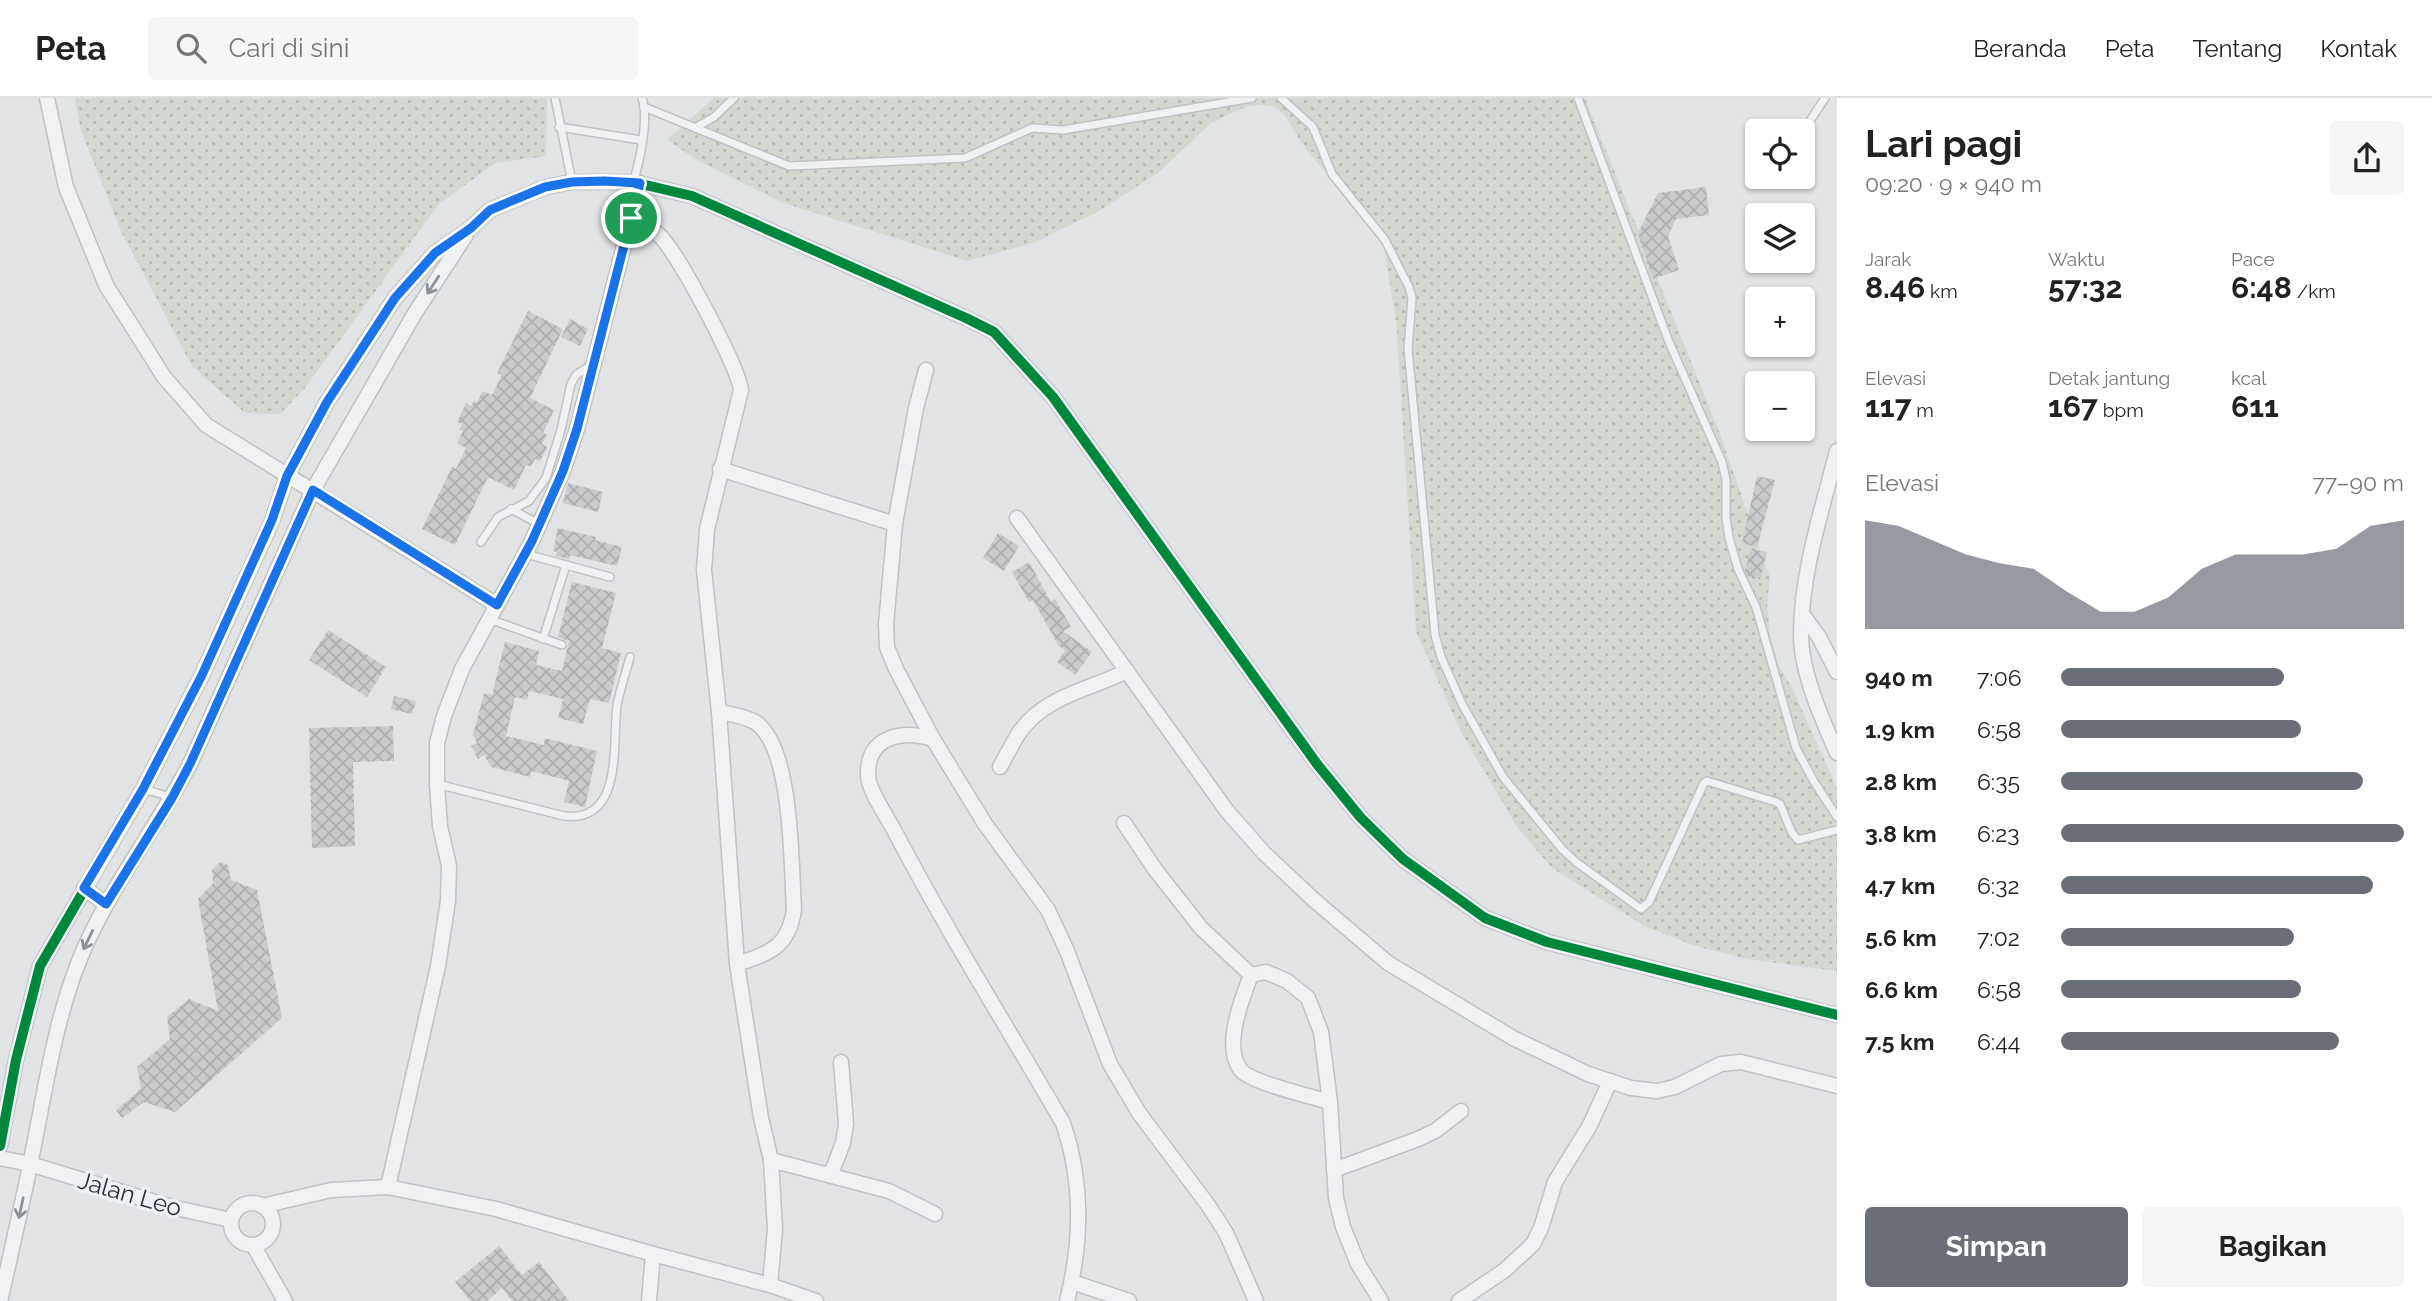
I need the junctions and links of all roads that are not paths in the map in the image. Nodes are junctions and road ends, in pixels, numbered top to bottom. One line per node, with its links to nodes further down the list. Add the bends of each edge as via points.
1 (47, 98): 22 (street, via 66,187 96,261 157,366 206,425)
2 (555, 98): 11 (lane)
3 (642, 98): 9 (lane)
4 (734, 98): 12 (lane)
5 (1252, 98): 12 (lane, via 1063,130 1032,128 971,156 901,162 789,166)
6 (1281, 98): 49 (lane, via 1313,127 1332,174 1385,240 1409,287 1409,361 1438,648 1461,704 1503,777 1562,849 1641,909 1649,902 1707,781 1780,804 1798,840)
7 (1578, 98): 47 (lane, via 1669,342 1722,462 1729,538 1756,607 1796,748)
8 (1825, 98): 10 (lane)
9 (644, 107): 12 (lane); 13 (lane)
10 (1812, 119)
11 (559, 127): 13 (lane); 14 (lane)
12 (695, 128)
13 (641, 140): 15 (lane)
14 (572, 182): 15 (street); 17 (street, via 545,187 490,210)
15 (636, 183): 16 (street); 54 (street, via 692,196 994,332 1053,397 1317,764 1361,818 1403,859 1485,918 1547,942)
16 (631, 218): 18 (street); 21 (street, via 660,236 679,263 739,377 741,390)
17 (471, 228): 22 (street, via 435,253 395,298 327,402); 23 (street, one-way to 23, via 415,313)
18 (593, 363): 24 (lane, via 571,384 546,478 529,501); 26 (street, via 563,471)
19 (926, 370): 27 (street)
20 (1837, 451): 33 (street, via 1815,537)
21 (720, 469): 27 (street); 40 (street, via 704,570)
22 (287, 476): 23 (street); 45 (street, via 202,675)
23 (313, 490): 32 (street); 46 (street)
24 (511, 509): 26 (lane); 28 (lane, via 498,517)
25 (1017, 518): 38 (street)
26 (539, 524): 29 (street)
27 (895, 524): 41 (street, via 887,647)
28 (481, 542)
29 (525, 554): 30 (lane); 32 (street)
30 (565, 565): 31 (lane); 35 (lane)
31 (610, 577)
32 (497, 605): 34 (street)
33 (1803, 615): 39 (street); 42 (street, via 1801,637 1810,682)
34 (488, 619): 35 (lane); 44 (street, via 444,716 437,743)
35 (544, 639): 36 (lane)
36 (562, 645)
37 (630, 657): 44 (lane, via 617,707 608,785 603,802 593,813 579,818 564,816)
38 (1127, 671): 43 (street, via 1048,705 1019,732); 56 (street, via 1227,811 1264,853 1388,963 1513,1038)
39 (1837, 672)
40 (719, 712): 52 (street); 52 (street, via 756,723 776,749 784,778 794,909 792,925 780,944 769,954)
41 (933, 739): 72 (street, via 898,734 883,742 870,756 867,777 919,878 1063,1123 1074,1161 1079,1208); 80 (street, via 985,824 1048,910 1110,1064 1139,1113 1226,1233)
42 (1837, 753)
43 (1000, 767)
44 (437, 784): 66 (street, via 449,866 448,901 438,966)
45 (143, 789): 46 (lane); 50 (street)
46 (172, 798): 51 (street)
47 (1837, 817)
48 (1124, 823): 53 (street, via 1201,928)
49 (1837, 830)
50 (84, 888): 51 (street); 60 (street, via 40,966)
51 (106, 904): 63 (street, one-way to 63, via 65,999)
52 (737, 964): 62 (street)
53 (1251, 975): 58 (street, via 1266,972 1308,998 1321,1032); 58 (street, via 1239,1007 1233,1045 1238,1067 1252,1077)
54 (1837, 1015)
55 (841, 1062): 65 (street, via 846,1124)
56 (1610, 1081): 57 (street, via 1657,1091 1721,1064 1741,1062); 82 (street, via 1555,1182 1533,1244 1505,1270)
57 (1837, 1086)
58 (1330, 1102): 64 (street)
59 (1461, 1111): 64 (street, via 1418,1139)
60 (0, 1146)
61 (0, 1158): 63 (street, Jalan Leo)
62 (771, 1160): 65 (street); 73 (street, via 775,1229)
63 (30, 1164): 69 (street, Jalan Leo); 74 (street, one-way to 74)
64 (1334, 1170): 81 (street, via 1343,1227)
65 (831, 1174): 68 (street, via 889,1191)
66 (388, 1187): 67 (street, via 331,1190); 71 (street, via 496,1209)
67 (262, 1206): 69 (street, via 246,1203); 70 (street, via 271,1215 272,1229 266,1240)
68 (935, 1214)
69 (230, 1220): 70 (street, via 233,1235)
70 (253, 1245): 75 (street)
71 (653, 1254): 73 (street); 76 (street)
72 (1072, 1282): 78 (street); 79 (street)
73 (770, 1285): 77 (street)
74 (0, 1301)
75 (285, 1301)
76 (649, 1301)
77 (816, 1301)
78 (1068, 1301)
79 (1129, 1301)
80 (1256, 1301)
81 (1381, 1301)
82 (1459, 1301)

